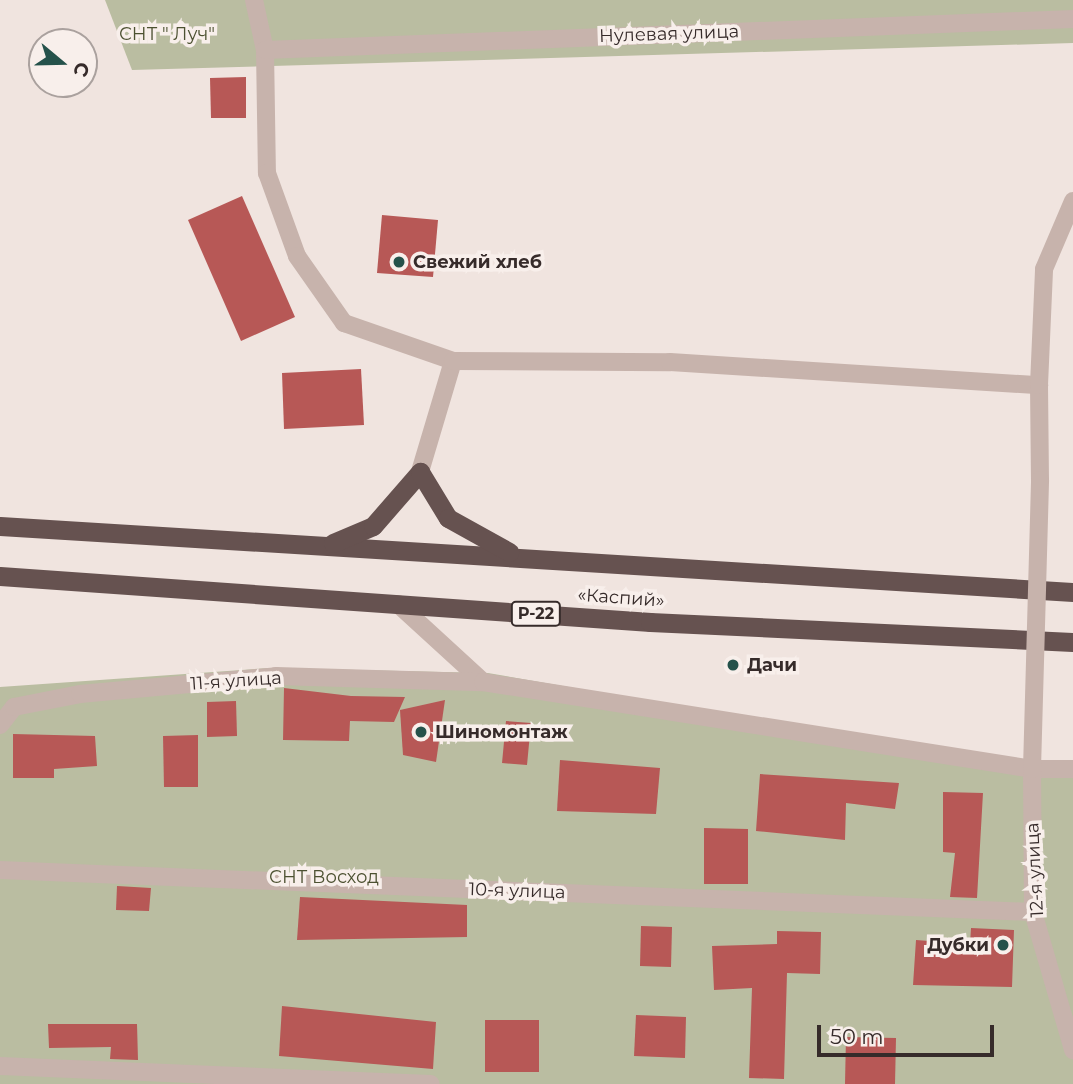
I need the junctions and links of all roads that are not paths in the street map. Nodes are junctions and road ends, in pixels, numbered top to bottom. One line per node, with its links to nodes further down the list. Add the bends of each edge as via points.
1 (254, 0): 3 (street)
2 (1073, 19): 3 (street, Нулевая улица)
3 (265, 50): 5 (street, via 267,173 297,256 344,323)
4 (1073, 201): 6 (street, 12-я улица, via 1044,269)
5 (453, 361): 6 (street, via 657,361); 7 (street)
6 (1039, 385): 17 (street, 12-я улица, bridge)
7 (420, 472): 9 (highway, via 373,526); 10 (highway, via 448,518)
8 (0, 526): 9 (highway, «Каспий»)
9 (328, 545): 10 (highway, «Каспий»)
10 (513, 555): 12 (highway, «Каспий»)
11 (0, 576): 13 (highway, «Каспий» / Р-22)
12 (1073, 592)
13 (398, 604): 14 (highway, «Каспий» / Р-22); 15 (street)
14 (1073, 642)
15 (483, 682): 16 (street, 11-я улица, via 263,677 80,694 14,707); 17 (street, 11-я улица)
16 (0, 725)
17 (1032, 769): 18 (street, 11-я улица); 20 (street, 12-я улица)
18 (1073, 769)
19 (0, 870): 20 (street, 10-я улица)
20 (1033, 912): 21 (street, 12-я улица)
21 (1073, 1050)
22 (0, 1066): 23 (street)
23 (431, 1084)

